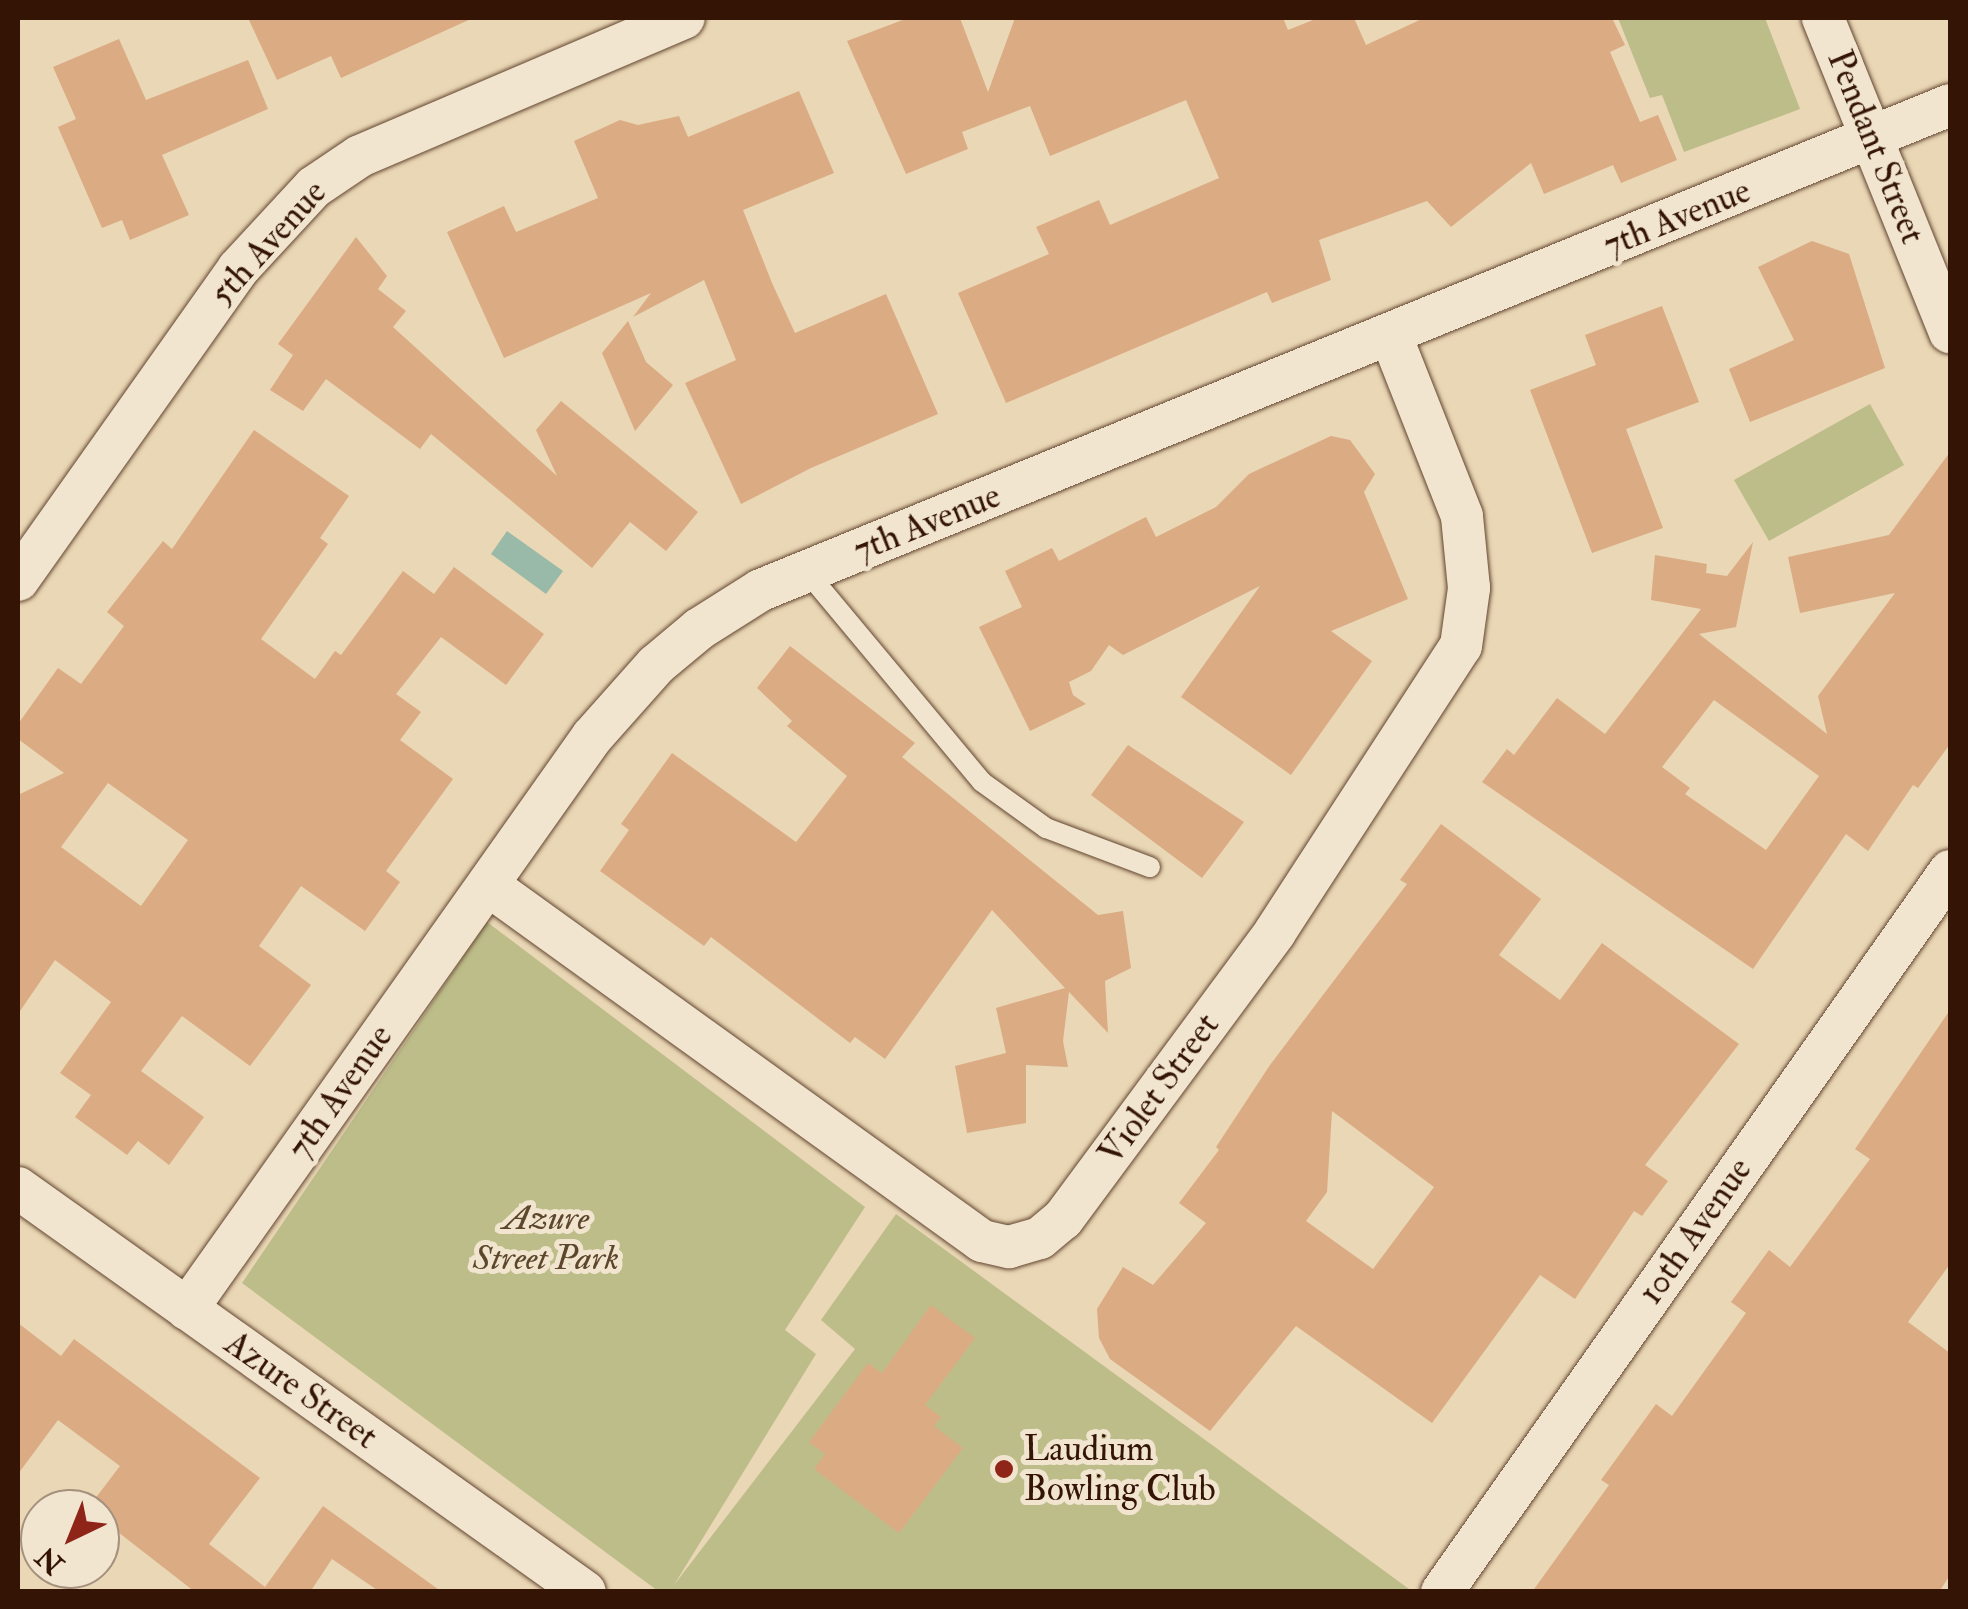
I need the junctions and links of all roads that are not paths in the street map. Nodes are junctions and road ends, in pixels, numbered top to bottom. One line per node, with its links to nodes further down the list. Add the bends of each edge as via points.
1 (684, 18): 8 (street, 5th Avenue, via 360,156 314,187 238,269)
2 (1823, 18): 4 (street, Pendant Street)
3 (1950, 105): 4 (street, 7th Avenue)
4 (1872, 137): 5 (street, Pendant Street); 6 (street, 7th Avenue)
5 (1950, 332)
6 (1391, 336): 7 (street, 7th Avenue); 11 (street, Violet Street, via 1462,516 1470,588 1461,646 1274,932 1063,1219 1040,1238 1008,1247 982,1241)
7 (807, 572): 9 (lane, via 982,782 1046,828); 11 (street, 7th Avenue, via 748,598 656,665 592,737)
8 (18, 580)
9 (1150, 867)
10 (1950, 871): 15 (street, 10th Avenue)
11 (488, 884): 13 (street, 7th Avenue)
12 (18, 1188): 13 (street, Azure Street)
13 (186, 1309): 14 (street, Azure Street)
14 (585, 1592)
15 (1442, 1592)

